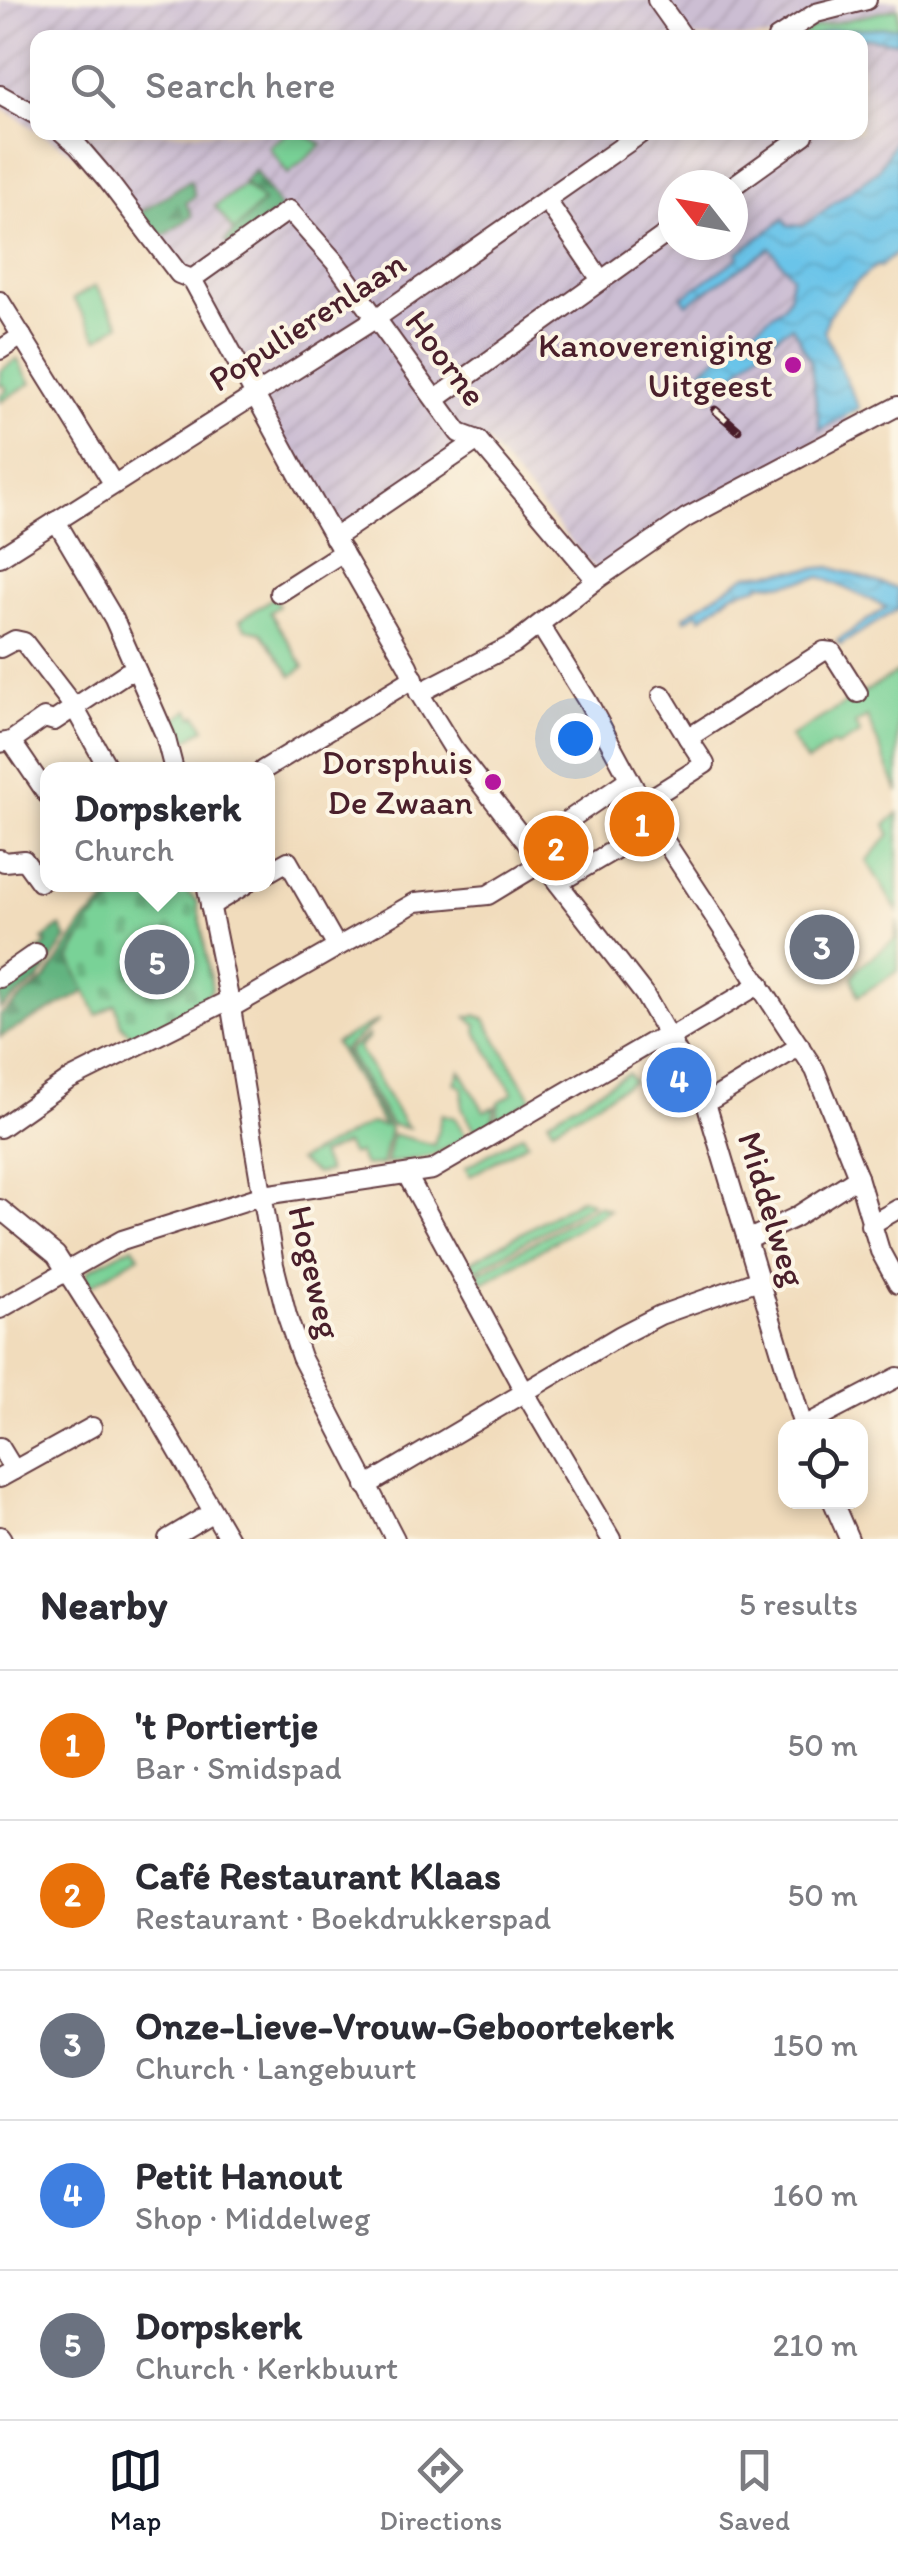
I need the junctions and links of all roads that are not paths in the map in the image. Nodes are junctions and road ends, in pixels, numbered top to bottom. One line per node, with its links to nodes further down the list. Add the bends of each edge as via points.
1 (657, 0): 3 (street)
2 (865, 0): 4 (street, via 816,13)
3 (678, 30)
4 (789, 30)
5 (0, 95): 6 (street)
6 (30, 112)
7 (71, 140): 13 (street, Middelweg, via 179,274)
8 (632, 140): 11 (street, Populierenlaan)
9 (798, 140): 10 (street)
10 (748, 175)
11 (547, 201): 14 (street); 16 (street, Populierenlaan)
12 (658, 239): 14 (street)
13 (192, 279): 16 (street, Hoorne, via 289,210); 19 (street, Middelweg)
14 (600, 280): 20 (street)
15 (0, 301): 17 (street)
16 (370, 312): 19 (street, Populierenlaan); 20 (street, Hoorne)
17 (22, 336): 18 (street); 23 (street)
18 (0, 350)
19 (256, 392): 23 (street, Populierenlaan); 25 (street, Middelweg)
20 (436, 399): 22 (street, Hoorne, via 459,433)
21 (898, 406): 27 (street, via 686,518)
22 (478, 440): 25 (street); 27 (street, Hoorne)
23 (113, 482): 24 (street, Populierenlaan)
24 (56, 521): 26 (street, Populierenlaan); 31 (street, via 114,619)
25 (339, 545): 28 (street); 32 (street, Middelweg)
26 (0, 557)
27 (596, 580): 29 (street)
28 (279, 593)
29 (540, 625): 32 (street, via 514,644); 41 (street)
30 (0, 648): 35 (street, via 24,642)
31 (136, 672): 35 (street); 39 (street)
32 (416, 685): 40 (street); 45 (street, Middelweg, via 453,748)
33 (858, 694): 36 (street, via 832,652 824,651)
34 (662, 695): 36 (street)
35 (74, 708): 37 (street); 38 (street)
36 (688, 738): 43 (street, via 705,764)
37 (6, 742): 42 (street)
38 (105, 762)
39 (172, 762)
40 (275, 764)
41 (629, 779): 43 (street); 45 (street)
42 (40, 785)
43 (642, 804): 44 (street)
44 (654, 826): 50 (street); 57 (street)
45 (529, 847): 47 (street, Middelweg)
46 (0, 858): 49 (street, via 24,860)
47 (541, 863): 50 (street, Middelweg); 54 (street, via 488,895 416,902)
48 (275, 864): 54 (street, via 284,854)
49 (40, 882)
50 (558, 884): 59 (street, Middelweg)
51 (207, 892): 53 (street, Hogeweg)
52 (233, 892): 53 (street)
53 (210, 906): 58 (street, Hogeweg)
54 (337, 947): 58 (street)
55 (36, 952): 56 (street)
56 (0, 978)
57 (760, 984): 59 (street); 60 (street)
58 (230, 1004): 62 (street, via 67,1081); 65 (street, Hogeweg)
59 (671, 1037): 61 (street, Middelweg); 63 (street, via 432,1170)
60 (800, 1046): 61 (street); 64 (street)
61 (706, 1102): 69 (street, Middelweg)
62 (0, 1128)
63 (407, 1175): 65 (street); 75 (street)
64 (858, 1178): 68 (street); 69 (street)
65 (264, 1194): 70 (street, via 122,1240); 81 (street, Hogeweg, via 274,1264 298,1349)
66 (0, 1209): 70 (street, via 47,1246)
67 (898, 1209): 68 (street)
68 (870, 1225): 72 (street)
69 (747, 1240): 71 (street, Middelweg)
70 (66, 1271): 73 (street); 83 (street)
71 (759, 1280): 75 (street, via 660,1315); 76 (street, Middelweg)
72 (898, 1284)
73 (0, 1309)
74 (898, 1377): 77 (street)
75 (524, 1391): 81 (street); 87 (street)
76 (802, 1419)
77 (817, 1419)
78 (92, 1427): 80 (street)
79 (0, 1447): 80 (street)
80 (7, 1474)
81 (366, 1486): 86 (street, Hogeweg)
82 (836, 1509): 88 (street)
83 (213, 1512): 84 (street); 85 (street)
84 (168, 1539)
85 (230, 1539)
86 (395, 1539)
87 (611, 1539)
88 (849, 1539)

